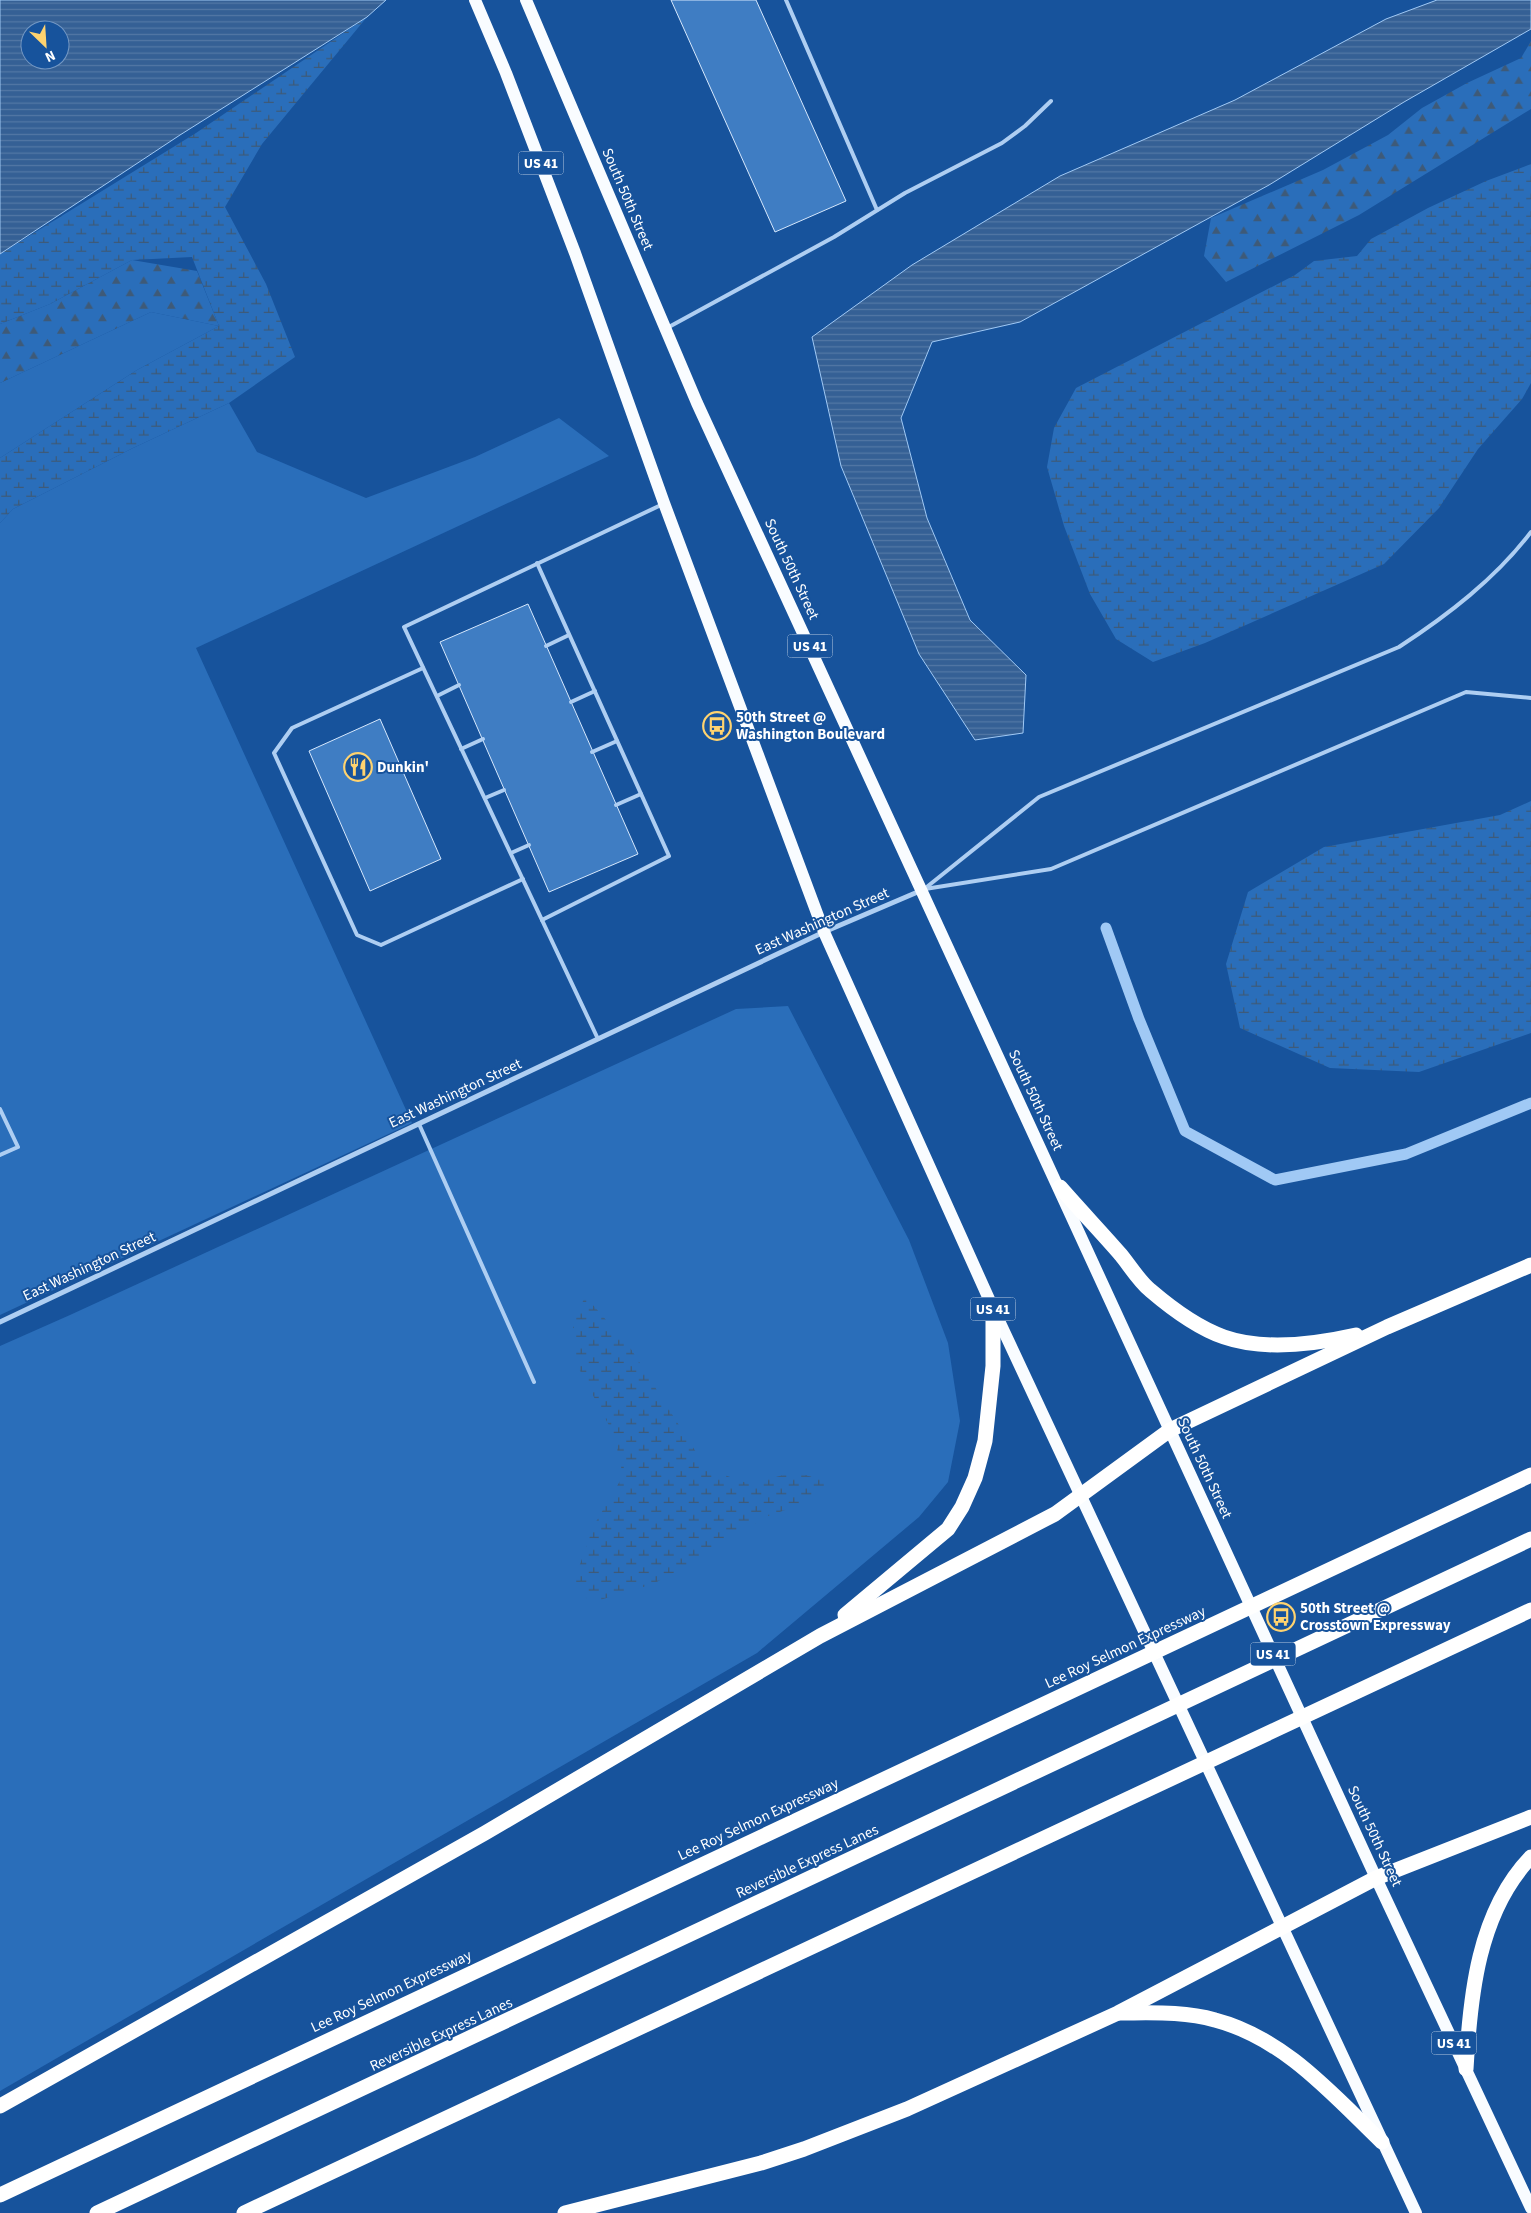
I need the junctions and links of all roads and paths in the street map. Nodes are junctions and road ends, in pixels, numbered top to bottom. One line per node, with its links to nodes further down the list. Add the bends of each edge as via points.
1 (475, 0): 7 (main road, US 41, via 575,254)
2 (526, 0): 6 (main road, South 50th Street / US 41)
3 (786, 0): 5 (lane)
4 (1051, 101): 5 (lane, via 1002,143 905,192)
5 (877, 210): 6 (lane)
6 (666, 329): 29 (main road, South 50th Street / US 41)
7 (664, 504): 9 (lane); 31 (main road, US 41)
8 (1531, 532): 29 (lane, via 1481,586 1442,619 1399,647 1039,797)
9 (537, 563): 10 (lane); 12 (lane, via 404,627)
10 (569, 635): 11 (lane); 14 (lane)
11 (546, 646)
12 (423, 668): 15 (lane); 28 (lane, via 292,728 274,753 357,934 380,945)
13 (459, 685): 15 (lane)
14 (595, 691): 17 (lane); 19 (lane)
15 (437, 696): 20 (lane)
16 (1531, 698): 29 (lane, via 1466,692 1051,869)
17 (571, 702)
18 (482, 739): 20 (lane)
19 (617, 741): 21 (lane); 23 (lane)
20 (462, 749): 24 (lane)
21 (592, 752)
22 (504, 790): 24 (lane)
23 (641, 794): 25 (lane); 30 (lane, via 668,856)
24 (485, 798): 27 (lane)
25 (616, 805)
26 (529, 845): 27 (lane)
27 (511, 853): 28 (lane)
28 (523, 879): 30 (lane)
29 (923, 890): 31 (street, East Washington Street); 36 (main road, South 50th Street / US 41, via 1024,1116)
30 (542, 920): 32 (lane)
31 (824, 932): 32 (street, East Washington Street); 38 (main road, US 41)
32 (598, 1039): 34 (street, East Washington Street)
33 (0, 1109): 35 (lane, via 18,1147)
34 (419, 1124): 39 (street, East Washington Street); 41 (lane)
35 (0, 1155)
36 (1060, 1187): 40 (highway, via 1148,1290 1224,1337 1251,1342 1309,1342 1338,1339); 42 (main road, South 50th Street / US 41)
37 (1531, 1266): 40 (highway)
38 (993, 1308): 44 (main road, US 41); 47 (highway, via 993,1366 985,1441 975,1478 962,1507 948,1529)
39 (0, 1322)
40 (1387, 1327): 42 (highway)
41 (534, 1382)
42 (1170, 1430): 44 (highway); 50 (main road, South 50th Street / US 41)
43 (1531, 1475): 56 (highway, Lee Roy Selmon Expressway)
44 (1080, 1496): 47 (highway, via 1055,1514); 51 (main road, US 41)
45 (1531, 1539): 58 (highway, Reversible Express Lanes)
46 (1531, 1610): 59 (highway)
47 (820, 1636): 54 (highway, via 485,1834)
48 (1531, 1816): 50 (highway)
49 (1531, 1857): 53 (highway, via 1508,1887 1486,1936 1470,2011)
50 (1376, 1878): 51 (highway); 53 (main road, South 50th Street / US 41)
51 (1282, 1927): 52 (highway); 55 (main road, US 41)
52 (1118, 2013): 55 (highway, via 1174,2013 1213,2019 1240,2028 1285,2052); 60 (highway, via 907,2109 804,2149 718,2175)
53 (1466, 2068): 57 (main road, South 50th Street / US 41)
54 (0, 2106)
55 (1382, 2142): 61 (main road, US 41)
56 (0, 2195)
57 (1531, 2208)
58 (97, 2213)
59 (244, 2213)
60 (565, 2213)
61 (1416, 2213)

